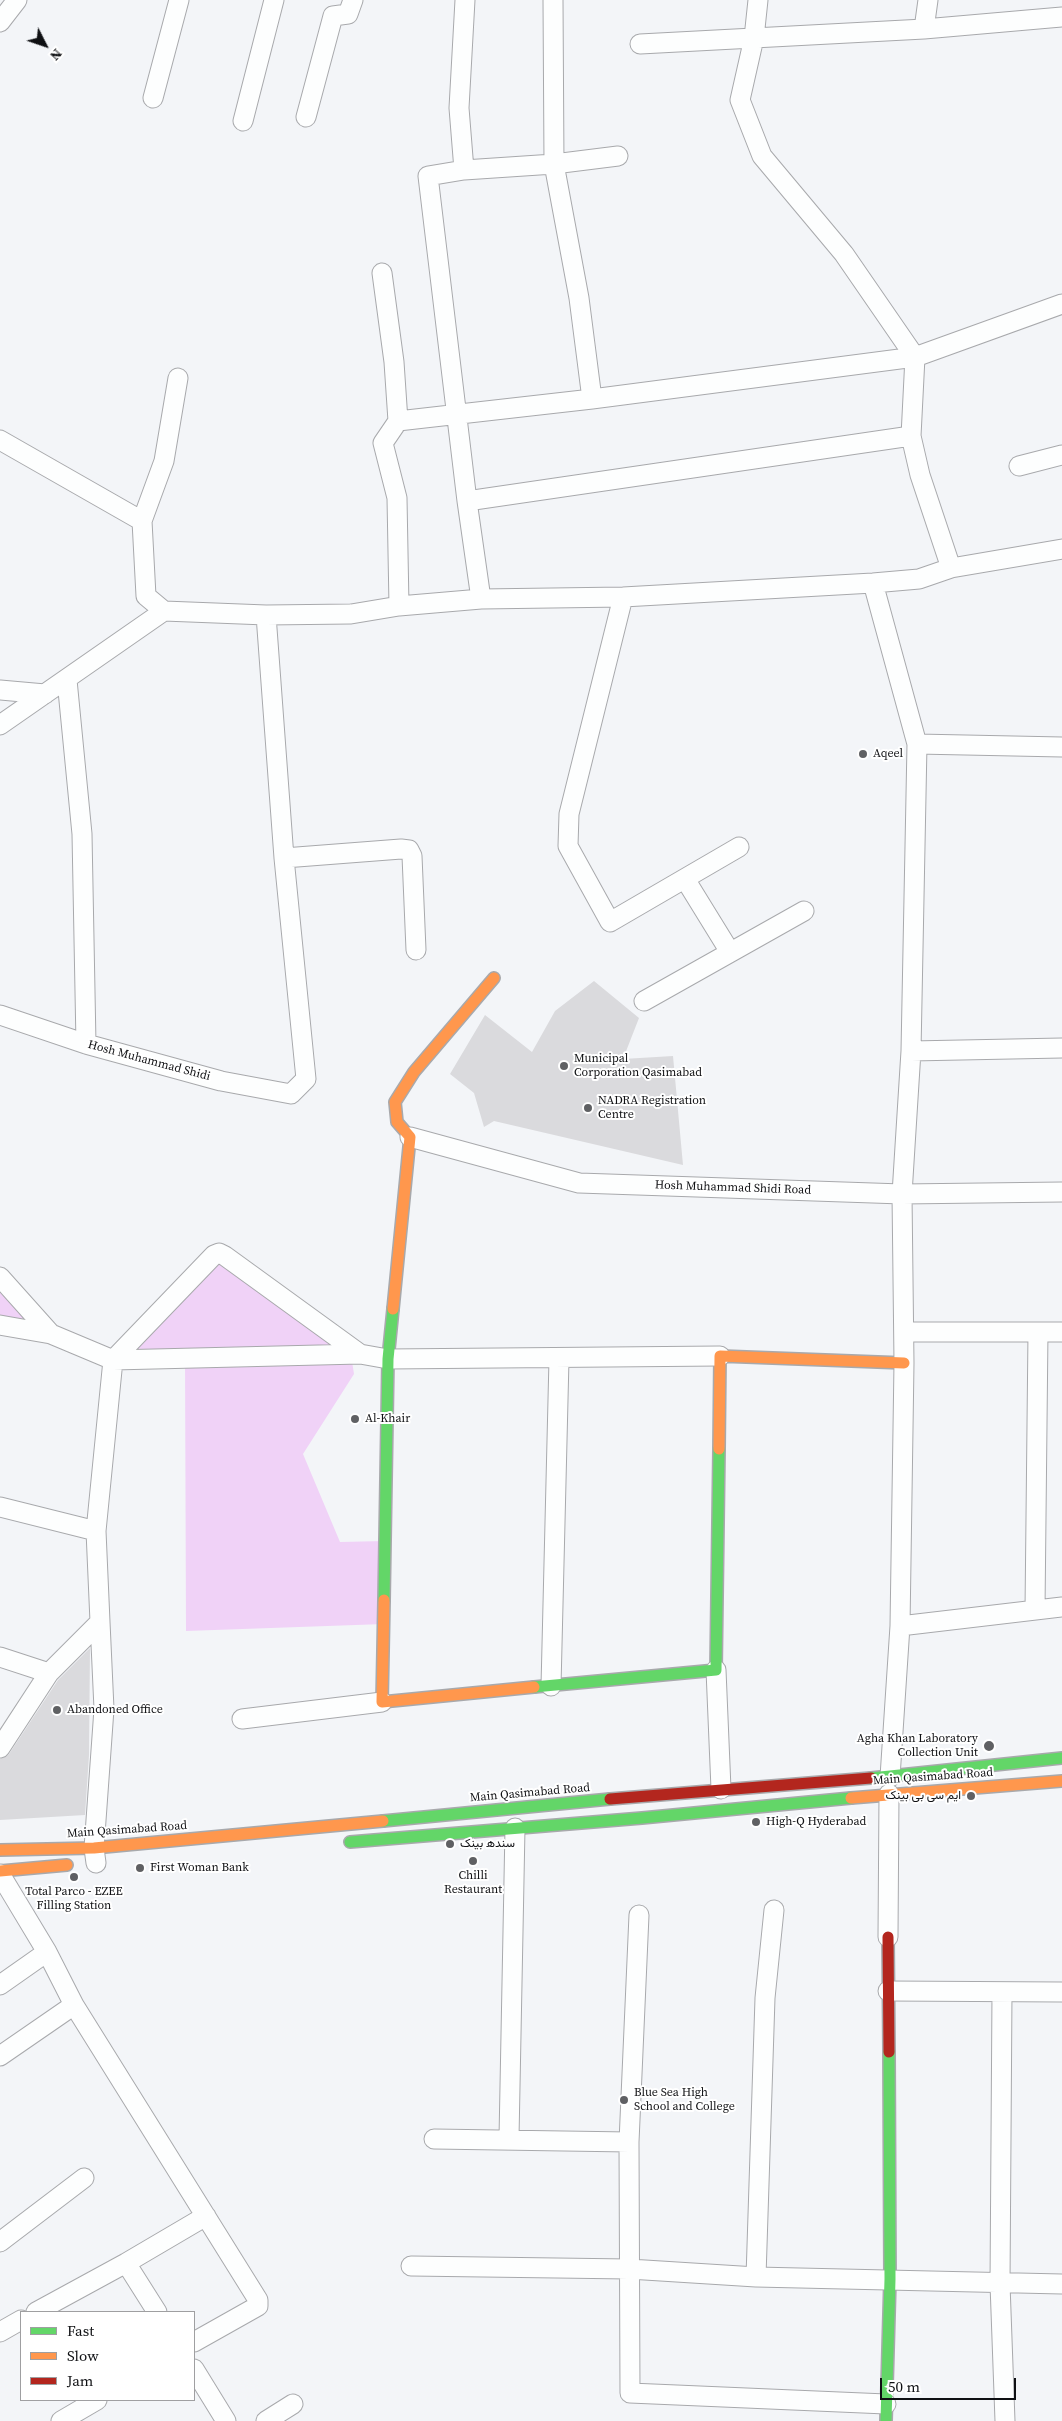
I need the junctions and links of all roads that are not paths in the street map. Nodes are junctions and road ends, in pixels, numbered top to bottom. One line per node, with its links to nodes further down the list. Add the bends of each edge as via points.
1 (17, 0): 10 (street)
2 (179, 0): 14 (street)
3 (274, 0): 16 (street)
4 (353, 0): 15 (street, via 348,14 334,16)
5 (465, 0): 19 (street, via 459,108)
6 (553, 0): 18 (street)
7 (758, 0): 12 (street)
8 (928, 0): 11 (street)
9 (1062, 17): 11 (street)
10 (0, 22)
11 (924, 29): 12 (street)
12 (754, 38): 13 (street); 22 (street, via 740,100 762,156 844,254)
13 (640, 44)
14 (153, 98)
15 (306, 117)
16 (243, 121)
17 (618, 156): 18 (street)
18 (554, 164): 19 (street); 24 (street)
19 (464, 170): 25 (street, via 432,175 428,180)
20 (382, 273): 26 (street)
21 (1062, 304): 22 (street)
22 (915, 357): 24 (street); 27 (street)
23 (178, 378): 32 (street, via 164,461)
24 (592, 399): 25 (street)
25 (458, 414): 26 (street); 31 (street)
26 (398, 421): 38 (street, via 383,443 397,498)
27 (911, 436): 31 (street); 34 (street)
28 (0, 440): 32 (street)
29 (1062, 455): 30 (street)
30 (1019, 466)
31 (467, 501): 37 (street)
32 (142, 521): 39 (street, via 146,596)
33 (1062, 549): 34 (street)
34 (951, 568): 35 (street, via 918,579)
35 (873, 583): 36 (street); 45 (street)
36 (623, 597): 37 (street); 49 (street, via 569,814 568,846 610,922)
37 (481, 599): 38 (street)
38 (399, 606): 40 (street, via 351,614)
39 (164, 612): 40 (street); 41 (street)
40 (266, 615): 48 (street)
41 (67, 680): 43 (street); 56 (street, via 82,834)
42 (0, 690): 43 (street)
43 (45, 694): 44 (street)
44 (0, 726)
45 (918, 744): 46 (street); 58 (street)
46 (1062, 747)
47 (739, 847): 49 (street)
48 (284, 858): 51 (street, via 409,850 412,856); 56 (street, Hosh Muhammad Shidi, via 306,1079 299,1088 290,1094 222,1081)
49 (685, 879): 52 (street)
50 (804, 911): 52 (street)
51 (416, 950)
52 (730, 952): 54 (street)
53 (494, 978): 59 (street, via 414,1072 395,1102 397,1122)
54 (644, 1001)
55 (0, 1015): 56 (street, Hosh Muhammad Shidi)
56 (86, 1044)
57 (1062, 1048): 58 (street)
58 (911, 1050): 61 (street)
59 (410, 1137): 61 (street, Hosh Muhammad Shidi Road, via 579,1183); 70 (street)
60 (1062, 1192): 61 (street, Hosh Muhammad Shidi Road)
61 (902, 1194): 64 (street)
62 (0, 1277): 67 (street)
63 (0, 1325): 67 (street)
64 (904, 1332): 65 (street); 73 (street)
65 (1038, 1332): 66 (street); 77 (street)
66 (1062, 1332)
67 (51, 1334): 72 (street)
68 (360, 1354): 70 (street); 72 (street); 72 (street, via 219,1253)
69 (720, 1356): 71 (street); 73 (street); 81 (street)
70 (388, 1359): 71 (street); 84 (street)
71 (558, 1359): 83 (street)
72 (113, 1360): 75 (street)
73 (904, 1364): 79 (street)
74 (0, 1507): 75 (street)
75 (96, 1531): 78 (street)
76 (1062, 1607): 77 (street)
77 (1035, 1610): 79 (street)
78 (100, 1622): 82 (street); 94 (street, via 104,1709)
79 (900, 1626): 89 (street)
80 (0, 1657): 82 (street)
81 (716, 1670): 83 (street); 90 (street)
82 (49, 1672): 86 (street)
83 (552, 1686): 84 (street)
84 (382, 1702): 85 (street)
85 (242, 1719)
86 (0, 1748)
87 (1062, 1758): 89 (street, Main Qasimabad Road)
88 (1062, 1781): 89 (street, Main Qasimabad Road)
89 (889, 1785): 90 (street, Main Qasimabad Road); 91 (street, Main Qasimabad Road, via 642,1818); 98 (street)
90 (721, 1789): 94 (street, Main Qasimabad Road)
91 (515, 1828): 92 (street, Main Qasimabad Road); 106 (street)
92 (340, 1843)
93 (0, 1850): 94 (street, Main Qasimabad Road)
94 (92, 1860): 95 (street, Main Qasimabad Road)
95 (0, 1872): 99 (street)
96 (774, 1910): 115 (street, via 764,1998)
97 (639, 1915): 108 (street)
98 (888, 1937): 101 (street)
99 (47, 1952): 100 (street); 104 (street)
100 (0, 1985)
101 (888, 1991): 102 (street); 116 (street)
102 (1002, 1992): 103 (street); 117 (street)
103 (1062, 1992)
104 (74, 2005): 105 (street); 110 (street)
105 (0, 2056)
106 (509, 2138): 107 (street); 108 (street)
107 (434, 2139)
108 (629, 2142): 114 (street)
109 (84, 2178): 111 (street)
110 (206, 2216): 112 (street); 123 (street, via 259,2304)
111 (0, 2242)
112 (126, 2263): 119 (street); 120 (street)
113 (411, 2266): 114 (street)
114 (629, 2269): 115 (street); 127 (street, via 630,2393)
115 (756, 2277): 116 (street)
116 (890, 2279): 117 (street); 127 (street)
117 (1000, 2284): 118 (street); 131 (street)
118 (1062, 2284)
119 (38, 2311)
120 (156, 2311)
121 (20, 2321): 122 (street)
122 (0, 2332)
123 (195, 2341)
124 (195, 2371): 129 (street)
125 (95, 2401): 128 (street)
126 (293, 2404): 130 (street)
127 (886, 2413)
128 (61, 2421)
129 (226, 2421)
130 (266, 2421)
131 (1005, 2421)

